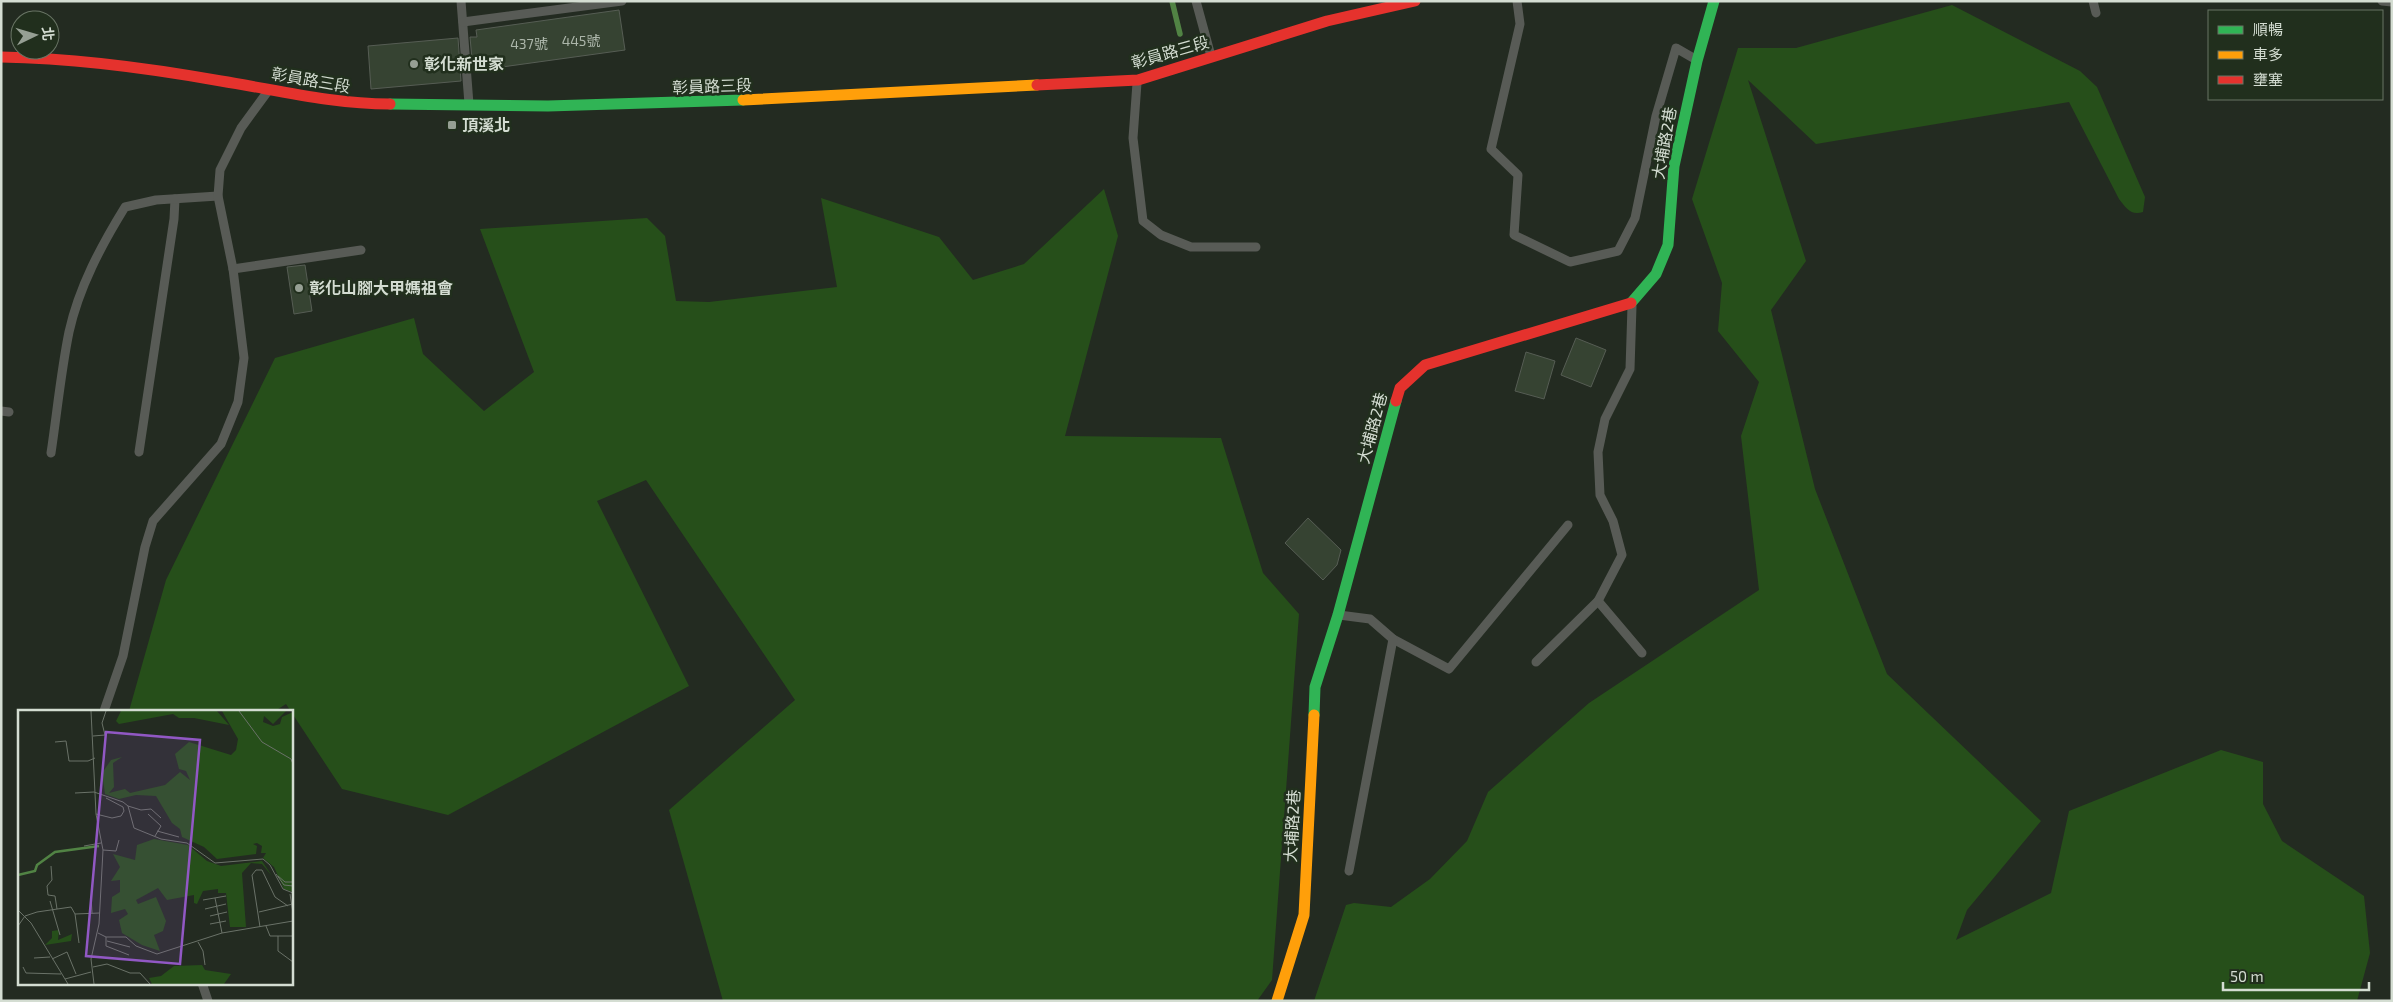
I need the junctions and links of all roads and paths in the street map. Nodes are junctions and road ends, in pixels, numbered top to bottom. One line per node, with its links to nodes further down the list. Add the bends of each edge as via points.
1 (461, 1): 11 (lane)
2 (622, 1): 11 (lane)
3 (1196, 1): 13 (lane)
4 (1416, 1): 13 (main road, 彰員路三段, via 1327,21)
5 (1517, 1): 14 (lane, via 1520,24 1491,150 1518,175 1514,236 1570,262 1618,251 1635,218 1656,116 1676,48)
6 (1714, 1): 14 (main road, 大埔路2巷)
7 (2093, 1): 10 (lane)
8 (2382, 1): 9 (lane)
9 (2392, 2)
10 (2096, 13)
11 (463, 22): 17 (lane)
12 (1, 57): 16 (main road, 彰員路三段, via 59,58 160,70)
13 (1211, 58): 15 (main road, 彰員路三段)
14 (1697, 61): 23 (main road, 大埔路2巷, via 1674,166 1668,245 1656,274)
15 (1138, 80): 17 (main road, 彰員路三段, via 693,104); 20 (lane, via 1134,138 1143,221 1162,235 1191,247)
16 (269, 89): 17 (main road, 彰員路三段, via 356,104); 18 (lane, via 241,128 220,170)
17 (469, 104)
18 (218, 196): 19 (lane); 22 (lane)
19 (175, 199): 24 (lane); 25 (lane, via 125,207 101,245 78,302 70,332)
20 (1256, 247)
21 (361, 250): 22 (lane)
22 (233, 269): 32 (lane, via 244,358 238,402 221,444 153,520 122,656)
23 (1632, 303): 27 (lane, via 1630,369 1605,419 1598,452 1600,495 1613,521 1622,555); 28 (main road, 大埔路2巷, via 1425,365 1400,388)
24 (140, 452)
25 (51, 453)
26 (1568, 525): 29 (lane, via 1449,669)
27 (1598, 601): 30 (lane); 31 (lane)
28 (1338, 615): 29 (lane, via 1370,619); 36 (main road, 大埔路2巷, via 1315,687 1304,915)
29 (1392, 640): 33 (lane)
30 (1642, 653)
31 (1536, 662)
32 (104, 710)
33 (1349, 871)
34 (202, 984): 35 (lane)
35 (208, 1001)
36 (1277, 1001)

